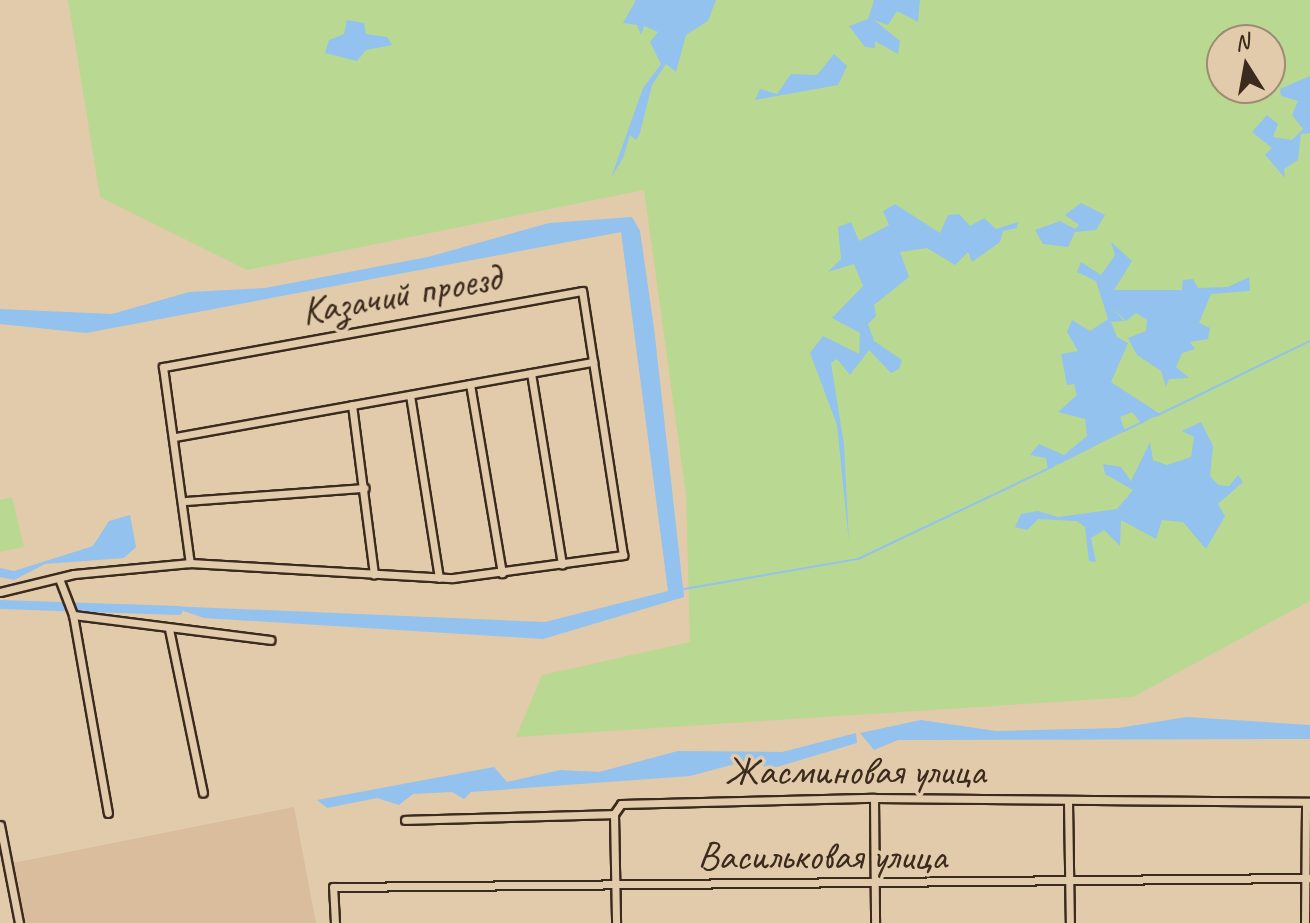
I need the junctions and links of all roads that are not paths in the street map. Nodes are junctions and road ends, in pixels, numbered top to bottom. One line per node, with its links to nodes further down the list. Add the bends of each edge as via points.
1 (593, 362): 2 (street); 6 (street, Казачий проезд, via 582,291 163,367); 10 (street, Казачий проезд, via 623,555)
2 (531, 373): 3 (street); 10 (street)
3 (470, 384): 4 (street); 11 (street)
4 (410, 395): 5 (street); 13 (street)
5 (352, 405): 6 (street); 7 (street)
6 (175, 437): 8 (street, Казачий проезд)
7 (365, 488): 8 (street); 12 (street)
8 (186, 501): 9 (street, Казачий проезд)
9 (190, 563): 12 (street); 14 (street)
10 (562, 565): 11 (street)
11 (502, 573): 13 (street)
12 (374, 575): 13 (street)
13 (439, 578)
14 (60, 581): 15 (street); 16 (street)
15 (1, 592)
16 (73, 615): 17 (street, via 151,621); 23 (street)
17 (169, 629): 18 (street); 19 (street)
18 (270, 640)
19 (203, 793)
20 (874, 798): 21 (street, Жасминовая улица); 24 (street, Жасминовая улица, via 621,804); 30 (street)
21 (1068, 802): 22 (street, Жасминовая улица); 28 (street)
22 (1308, 802): 27 (street)
23 (108, 813)
24 (614, 814): 25 (street, Жасминовая улица); 29 (street)
25 (405, 820)
26 (0, 825): 31 (street)
27 (1307, 878): 28 (street, Васильковая улица); 36 (street)
28 (1070, 885): 30 (street, Васильковая улица); 35 (street)
29 (616, 886): 30 (street, Васильковая улица); 32 (street, Васильковая улица, via 333,887); 33 (street)
30 (874, 886): 34 (street)
31 (19, 923)
32 (335, 923)
33 (616, 923)
34 (875, 923)
35 (1070, 923)
36 (1305, 923)

